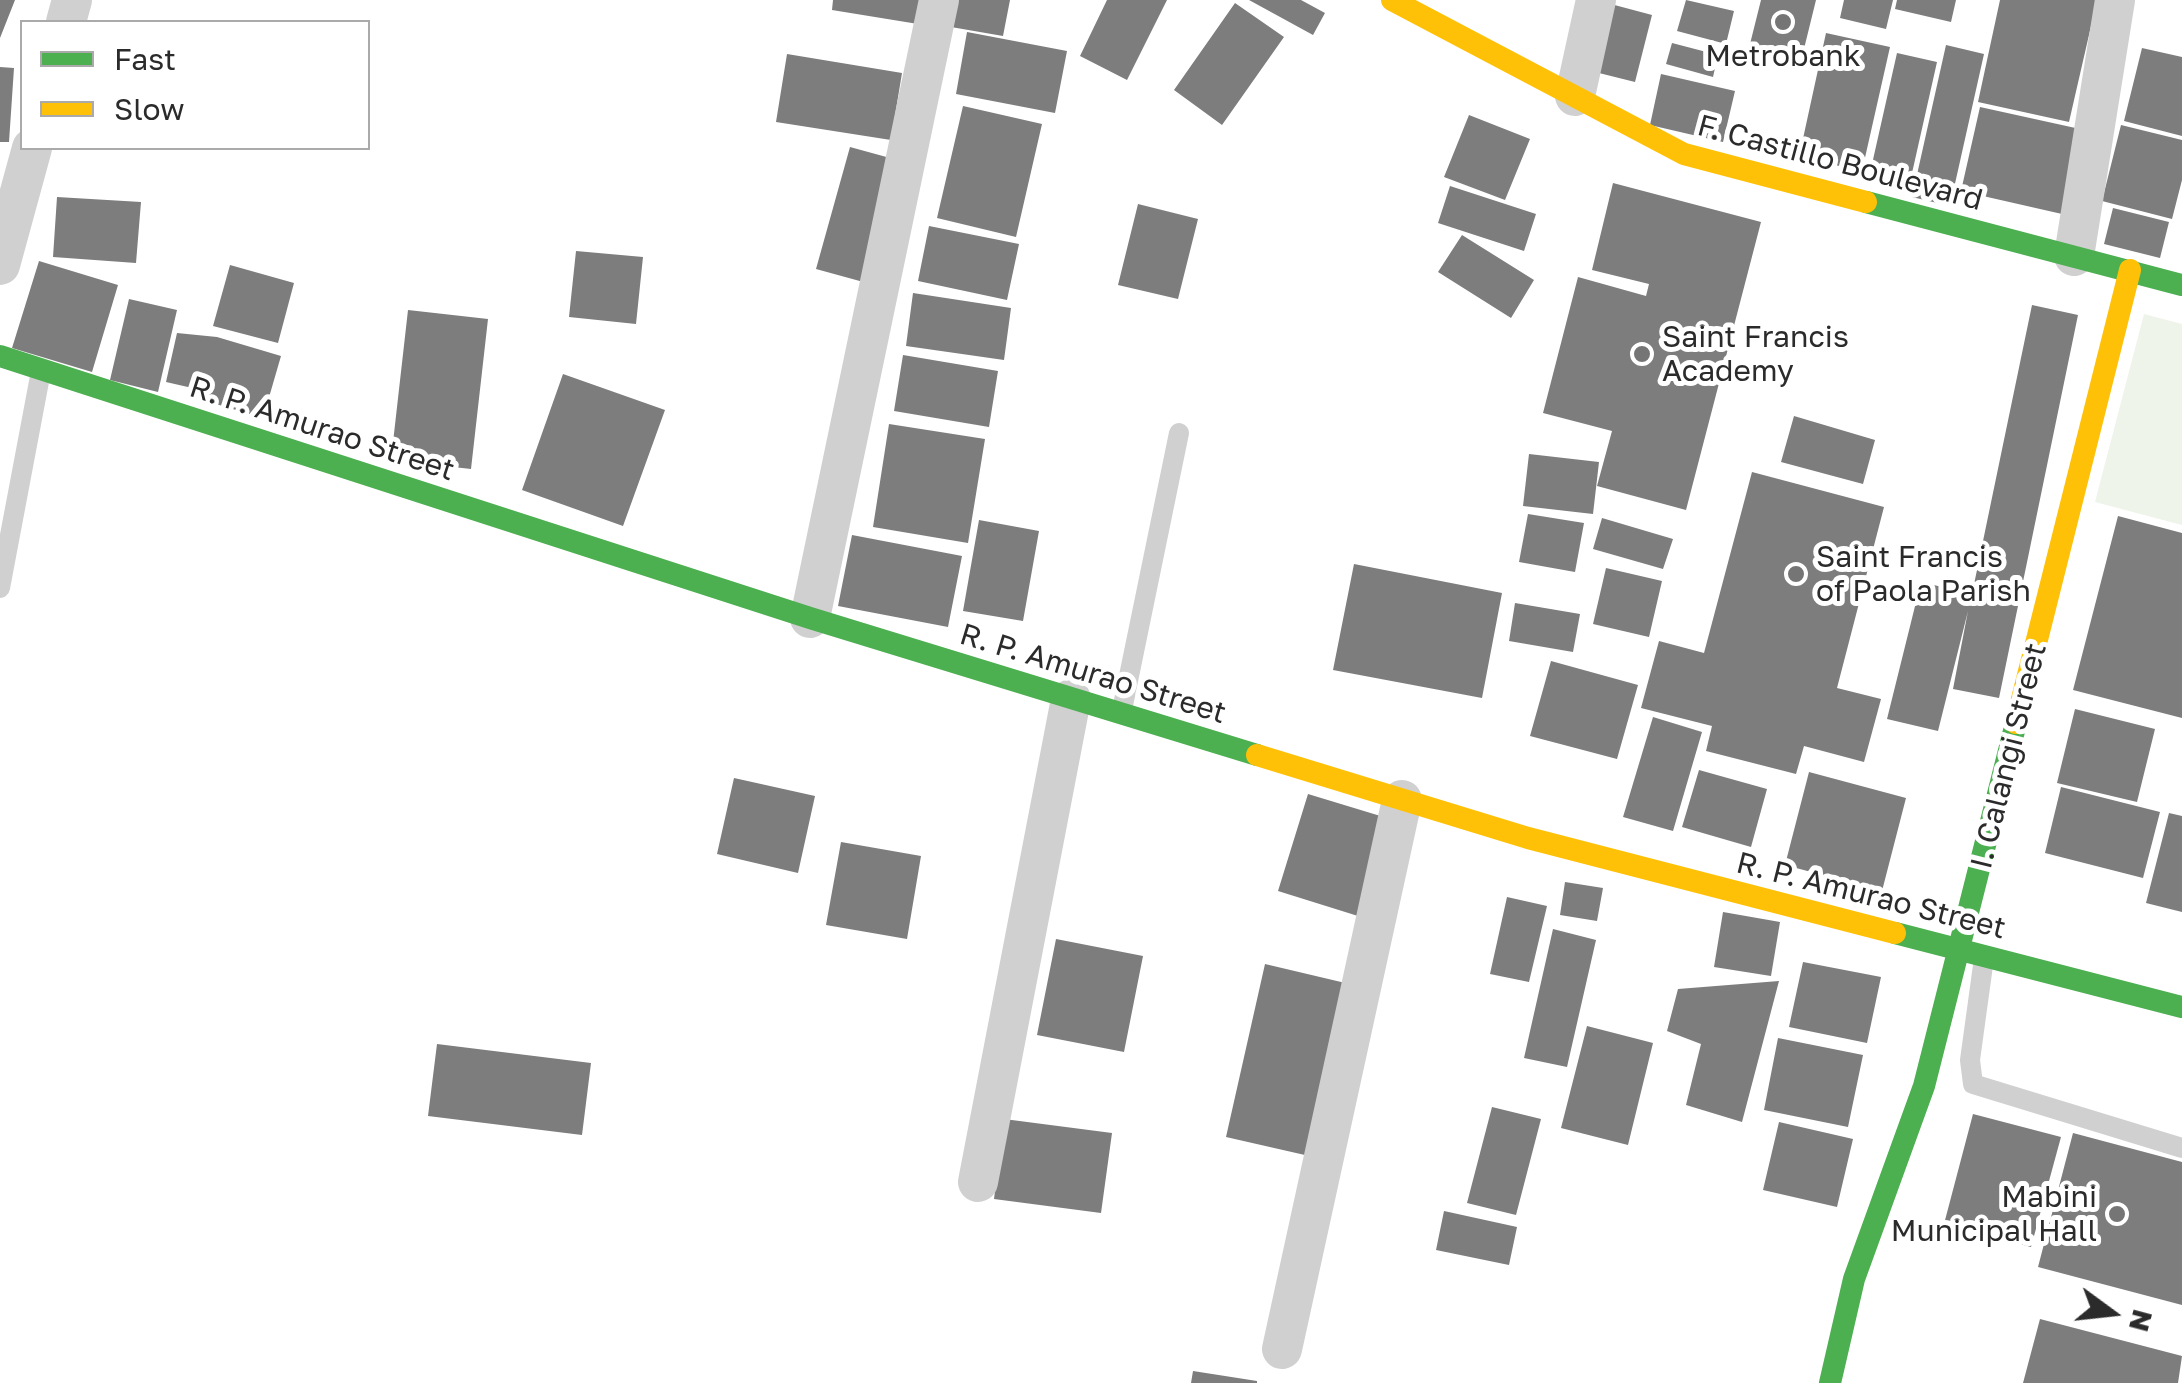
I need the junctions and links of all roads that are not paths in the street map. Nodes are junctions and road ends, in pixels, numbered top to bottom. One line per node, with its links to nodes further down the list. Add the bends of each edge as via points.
1 (939, 0): 15 (street)
2 (1392, 0): 5 (street, F. Castillo Boulevard)
3 (1596, 0): 5 (street)
4 (2115, 0): 7 (street)
5 (1575, 96): 7 (street, F. Castillo Boulevard, via 1684,154)
6 (31, 150): 8 (street)
7 (2074, 256): 9 (street, F. Castillo Boulevard)
8 (0, 264)
9 (2130, 270): 10 (street, F. Castillo Boulevard); 19 (street, I. Calangi Street)
10 (2182, 285)
11 (0, 356): 12 (street, R. P. Amurao Street)
12 (42, 370): 14 (lane); 15 (street, R. P. Amurao Street)
13 (1179, 433): 17 (lane)
14 (0, 588)
15 (810, 618): 16 (street, R. P. Amurao Street)
16 (1071, 699): 17 (street, R. P. Amurao Street); 23 (street)
17 (1121, 714): 18 (street, R. P. Amurao Street)
18 (1402, 800): 19 (street, R. P. Amurao Street); 24 (street)
19 (1961, 950): 20 (street, R. P. Amurao Street); 25 (street, I. Calangi Street, via 1924,1086 1854,1279)
20 (1984, 956): 21 (street, R. P. Amurao Street); 22 (lane, via 1970,1060 1973,1084)
21 (2182, 1007)
22 (2182, 1148)
23 (978, 1182)
24 (1282, 1350)
25 (1830, 1383)

